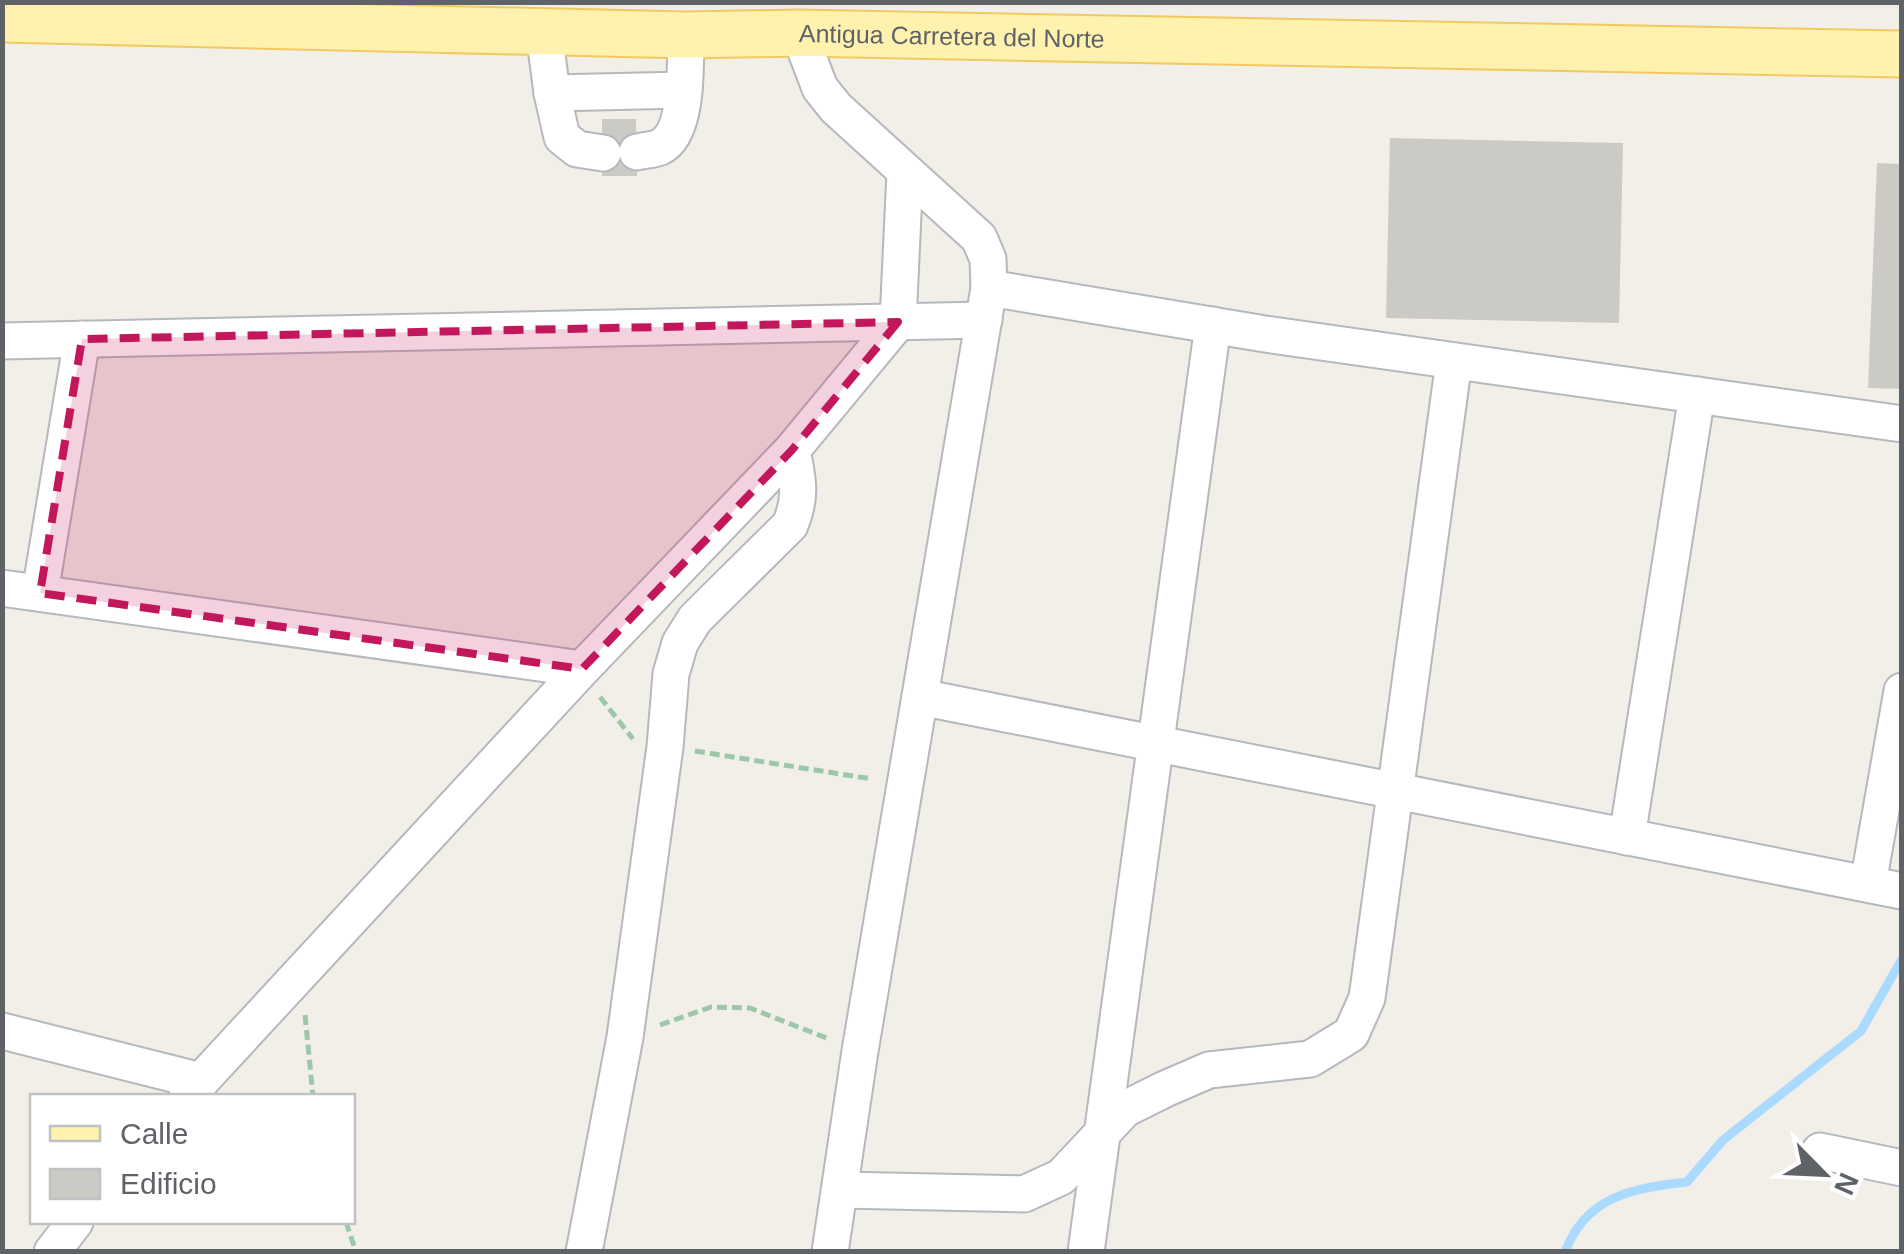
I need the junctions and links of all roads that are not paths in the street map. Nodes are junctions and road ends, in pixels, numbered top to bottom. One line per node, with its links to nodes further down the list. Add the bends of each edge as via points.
1 (2, 19): 2 (main road, Antigua Carretera del Norte)
2 (544, 32): 4 (main road, Antigua Carretera del Norte); 7 (street)
3 (799, 33): 4 (main road, Antigua Carretera del Norte); 5 (main road, Antigua Carretera del Norte); 8 (street, via 820,88)
4 (686, 35): 6 (street)
5 (1902, 54)
6 (684, 90): 7 (street); 7 (street, via 674,133 662,146 620,152 578,148 562,137)
7 (552, 92)
8 (905, 172): 9 (street, via 979,238 988,259); 10 (street)
9 (986, 304): 10 (street); 11 (street); 22 (street)
10 (898, 322): 12 (street); 17 (street)
11 (1213, 325): 14 (street); 23 (street)
12 (82, 339): 13 (street); 19 (street)
13 (2, 341)
14 (1454, 361): 15 (street); 24 (street)
15 (1697, 395): 16 (street); 25 (street)
16 (1902, 424)
17 (792, 450): 20 (street); 35 (street, via 800,487 790,526 695,620 671,674 625,1038)
18 (2, 588): 19 (street)
19 (40, 593): 20 (street)
20 (582, 670): 28 (street)
21 (1902, 691): 26 (street)
22 (920, 697): 23 (street); 32 (street)
23 (1156, 744): 24 (street); 29 (street)
24 (1396, 791): 25 (street); 29 (street, via 1368,998 1351,1034 1310,1059 1209,1070 1125,1109)
25 (1627, 837): 26 (street)
26 (1885, 888)
27 (2, 1031): 28 (street)
28 (194, 1089)
29 (1102, 1132): 32 (street, via 1060,1177 1024,1194); 37 (street)
30 (1820, 1150): 31 (street)
31 (1902, 1168)
32 (840, 1190): 36 (street)
33 (74, 1224): 34 (street)
34 (52, 1252)
35 (584, 1252)
36 (830, 1252)
37 (1086, 1252)

